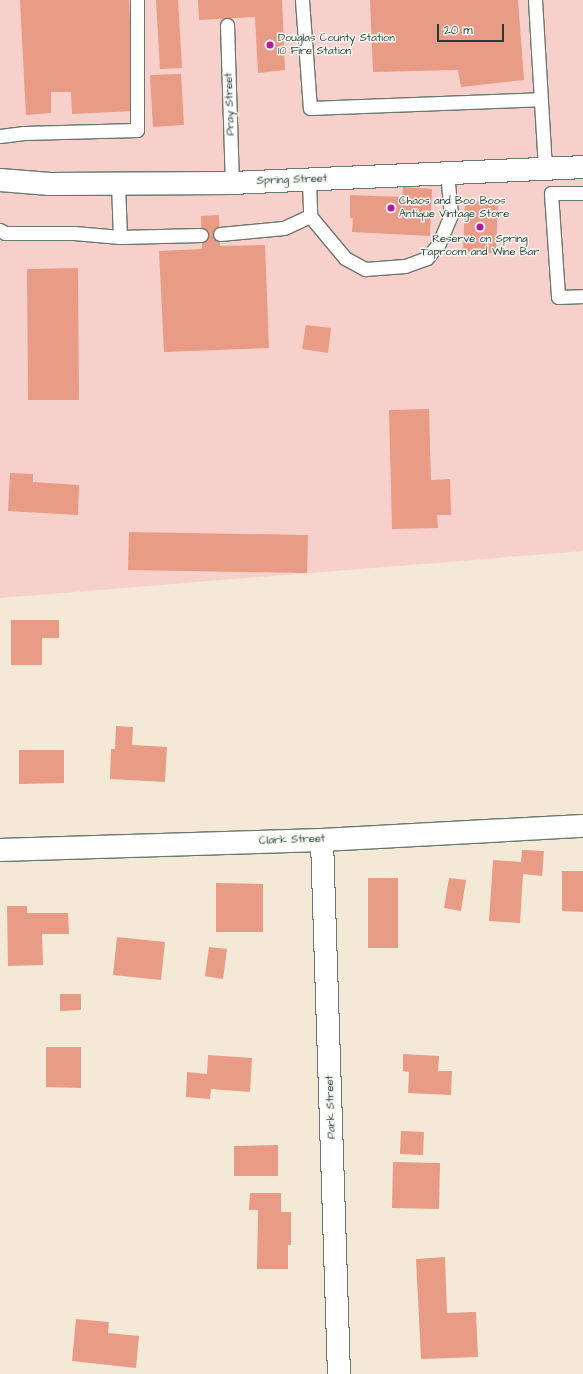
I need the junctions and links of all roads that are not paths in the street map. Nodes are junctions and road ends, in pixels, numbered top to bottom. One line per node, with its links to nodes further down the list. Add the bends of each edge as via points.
1 (137, 0): 6 (lane, via 137,130)
2 (302, 0): 5 (lane, via 310,108)
3 (535, 0): 5 (lane)
4 (227, 25): 13 (lane, Pray Street)
5 (540, 99): 8 (lane)
6 (0, 136)
7 (583, 167): 8 (street, Spring Street)
8 (545, 169): 9 (street, Spring Street)
9 (447, 173): 11 (street, Spring Street); 15 (lane, via 451,216 439,244 427,258 404,266 365,269 345,258)
10 (0, 180): 12 (street, Spring Street, via 50,184)
11 (309, 180): 13 (street, Spring Street); 15 (lane)
12 (118, 183): 13 (street, Spring Street); 19 (lane)
13 (232, 183)
14 (583, 193): 20 (lane, via 551,193 558,297)
15 (310, 216): 16 (lane, via 284,228)
16 (220, 234)
17 (2, 235): 19 (lane, via 74,233)
18 (201, 235): 19 (lane)
19 (120, 237)
20 (583, 296)
21 (583, 826): 22 (street, Clark Street)
22 (322, 840): 23 (street, Clark Street); 24 (street, Park Street)
23 (0, 850)
24 (339, 1374)

